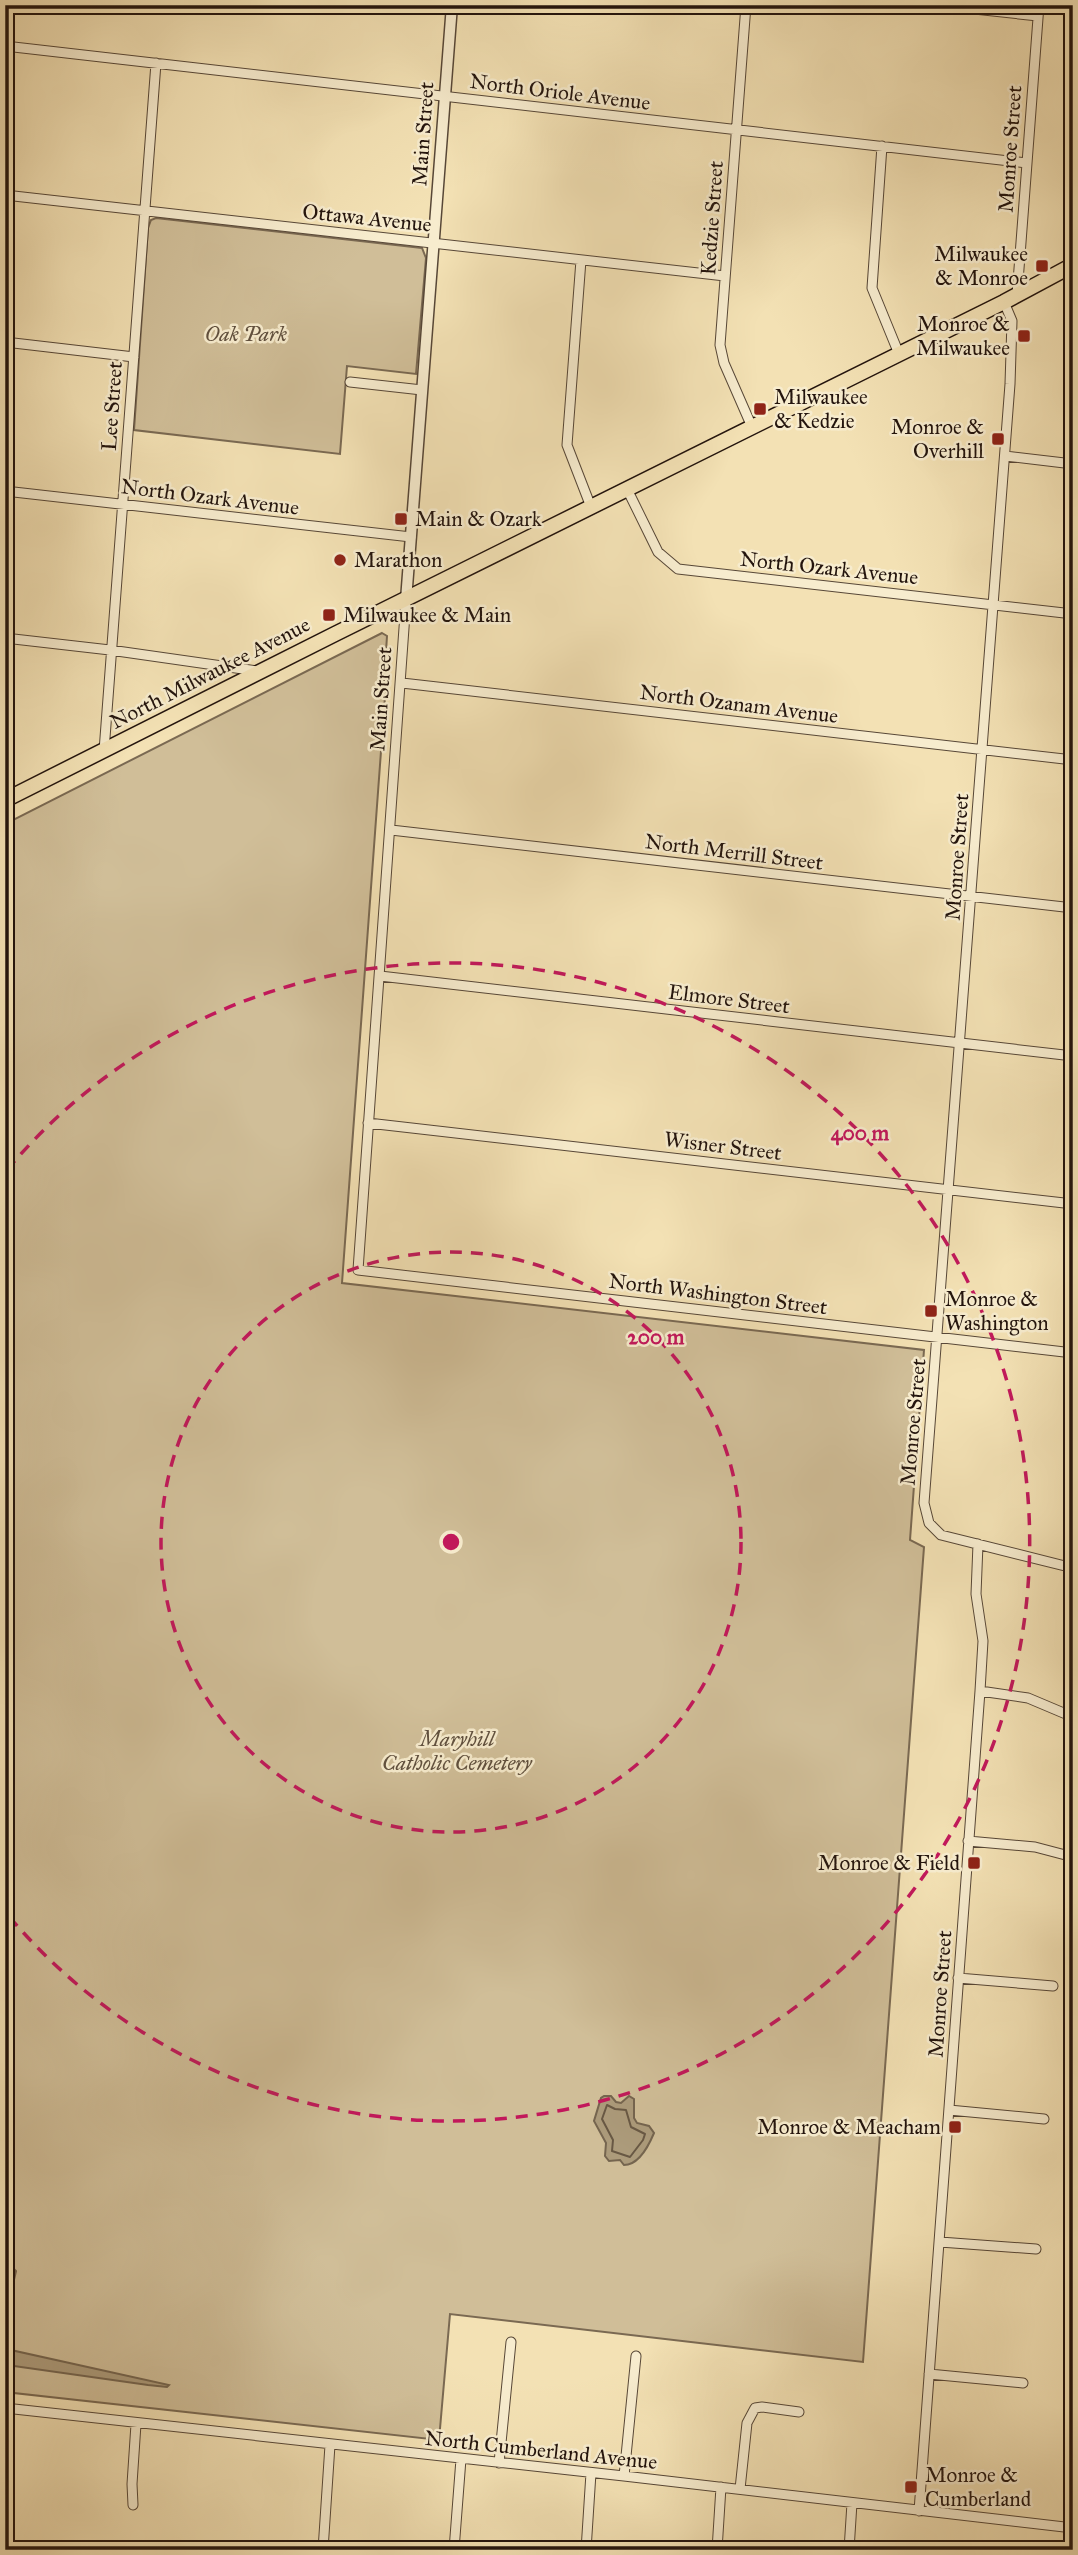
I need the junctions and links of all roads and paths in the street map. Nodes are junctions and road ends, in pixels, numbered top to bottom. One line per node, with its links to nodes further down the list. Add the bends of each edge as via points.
1 (452, 5): 8 (street, Main Street)
2 (746, 5): 9 (street, Kedzie Street)
3 (937, 5): 5 (street)
4 (1039, 5): 5 (street, Monroe Street)
5 (1038, 16): 11 (street, Monroe Street)
6 (5, 46): 7 (street, North Oriole Avenue)
7 (156, 63): 8 (street, North Oriole Avenue); 13 (street, Lee Street)
8 (445, 96): 9 (street, North Oriole Avenue); 14 (street, Main Street)
9 (736, 130): 10 (street, North Oriole Avenue); 17 (street, Kedzie Street)
10 (882, 146): 11 (street, North Oriole Avenue); 20 (street, via 872,288)
11 (1027, 163): 18 (street, Monroe Street)
12 (5, 195): 13 (street, Ottawa Avenue)
13 (144, 211): 14 (street, Ottawa Avenue); 21 (street, Lee Street)
14 (433, 244): 15 (street, Ottawa Avenue); 23 (street, Main Street)
15 (581, 260): 17 (street, Ottawa Avenue); 30 (street, via 566,435)
16 (1072, 267): 18 (main road, North Milwaukee Avenue)
17 (725, 276): 24 (street, Kedzie Street, via 722,355)
18 (1010, 299): 20 (main road, North Milwaukee Avenue); 25 (street, Monroe Street, via 1013,321)
19 (5, 342): 21 (street)
20 (899, 354): 24 (main road, North Milwaukee Avenue)
21 (134, 357): 29 (street, Lee Street)
22 (350, 382): 23 (street)
23 (422, 390): 31 (street, Main Street)
24 (752, 427): 27 (main road, North Milwaukee Avenue)
25 (1005, 456): 26 (street); 33 (street, Monroe Street)
26 (1073, 464)
27 (627, 489): 30 (main road, North Milwaukee Avenue); 33 (street, North Ozark Avenue, via 658,552 678,569)
28 (5, 491): 29 (street, North Ozark Avenue)
29 (122, 505): 31 (street, North Ozark Avenue); 36 (street, Lee Street)
30 (591, 507): 32 (main road, North Milwaukee Avenue)
31 (411, 537): 32 (street, Main Street)
32 (406, 600): 37 (main road, North Milwaukee Avenue); 38 (street, Main Street)
33 (994, 605): 34 (street, North Ozark Avenue); 39 (street, Monroe Street)
34 (1073, 614)
35 (5, 638): 36 (street)
36 (110, 650): 37 (street); 40 (street, Lee Street)
37 (260, 672): 40 (main road, North Milwaukee Avenue)
38 (402, 683): 39 (street, North Ozanam Avenue); 43 (street, Main Street)
39 (983, 749): 41 (street, North Ozanam Avenue); 44 (street, Monroe Street)
40 (104, 751): 42 (main road, North Milwaukee Avenue)
41 (1073, 760)
42 (5, 800)
43 (391, 830): 44 (street, North Merrill Street); 46 (street, Main Street)
44 (972, 897): 45 (street, North Merrill Street); 47 (street, Monroe Street)
45 (1073, 908)
46 (380, 976): 47 (street, Elmore Street); 49 (street, Main Street)
47 (961, 1043): 48 (street, Elmore Street); 50 (street, Monroe Street)
48 (1073, 1056)
49 (369, 1123): 50 (street, Wisner Street); 52 (street, Main Street)
50 (950, 1190): 51 (street, Wisner Street); 53 (street, Monroe Street)
51 (1073, 1204)
52 (358, 1270): 53 (street, North Washington Street)
53 (938, 1337): 54 (street, North Washington Street); 55 (street, Monroe Street, via 926,1515 941,1535)
54 (1073, 1353)
55 (978, 1544): 56 (street); 57 (street, Monroe Street, via 976,1594 983,1641)
56 (1073, 1568)
57 (980, 1691): 58 (street, via 1018,1695); 59 (street, Monroe Street)
58 (1073, 1717)
59 (968, 1841): 60 (street, via 1035,1847); 61 (street, Monroe Street)
60 (1073, 1857)
61 (958, 1978): 62 (street); 63 (street, Monroe Street)
62 (1053, 1986)
63 (949, 2110): 64 (street); 65 (street, Monroe Street)
64 (1044, 2119)
65 (940, 2242): 66 (street); 69 (street, Monroe Street)
66 (1036, 2249)
67 (511, 2342): 76 (street)
68 (636, 2356): 78 (street)
69 (929, 2374): 70 (street); 83 (street, Monroe Street)
70 (1024, 2383)
71 (5, 2408): 73 (street, North Cumberland Avenue)
72 (799, 2412): 80 (street, via 754,2408 747,2423)
73 (136, 2424): 74 (street, North Cumberland Avenue); 82 (street)
74 (330, 2445): 75 (street, North Cumberland Avenue); 85 (street)
75 (461, 2459): 76 (street, North Cumberland Avenue); 86 (street)
76 (499, 2463): 77 (street, North Cumberland Avenue)
77 (591, 2473): 78 (street, North Cumberland Avenue); 87 (street)
78 (624, 2476): 79 (street, North Cumberland Avenue)
79 (722, 2487): 80 (street, North Cumberland Avenue); 88 (street)
80 (740, 2489): 81 (street, North Cumberland Avenue)
81 (852, 2503): 83 (street, North Cumberland Avenue); 89 (street)
82 (133, 2505)
83 (919, 2511): 84 (street, North Cumberland Avenue)
84 (1073, 2528)
85 (323, 2550)
86 (454, 2550)
87 (586, 2550)
88 (717, 2550)
89 (849, 2550)

